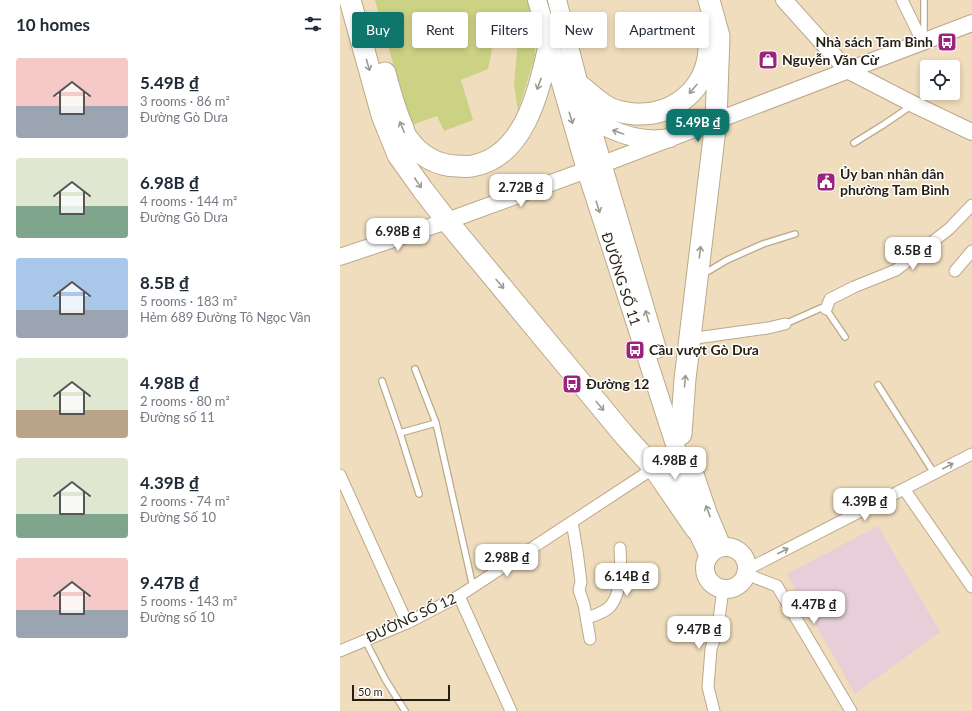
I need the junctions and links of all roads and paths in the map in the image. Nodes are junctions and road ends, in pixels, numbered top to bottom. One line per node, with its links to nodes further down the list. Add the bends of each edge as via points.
1 (350, 0): 23 (highway, one-way to 23, via 382,115 398,154)
2 (363, 0): 12 (highway, one-way to 2, via 531,109 515,140 489,161 471,167 438,163 424,156 407,139)
3 (537, 0): 12 (main road, ĐƯỜNG SỐ 11)
4 (556, 0): 14 (main road, ĐƯỜNG SỐ 11)
5 (697, 0): 14 (highway, one-way to 14, via 709,47 708,61 703,75 684,99 656,113 624,113 610,109)
6 (709, 0): 17 (highway, via 718,36)
7 (784, 0): 13 (street)
8 (902, 0): 11 (street)
9 (924, 0): 11 (lane)
10 (972, 23): 11 (street)
11 (923, 40): 13 (street)
12 (549, 46): 21 (main road, ĐƯỜNG SỐ 11, one-way to 21)
13 (847, 70): 15 (street); 17 (street)
14 (579, 85): 16 (main road, ĐƯỜNG SỐ 11)
15 (913, 104): 18 (street); 20 (lane)
16 (588, 117): 19 (main road, one-way to 16, via 648,139 628,136 608,129); 21 (main road, ĐƯỜNG SỐ 11)
17 (716, 121): 19 (street); 28 (highway, one-way to 17)
18 (972, 132)
19 (670, 138): 21 (street)
20 (854, 143)
21 (594, 167): 23 (street); 38 (main road, ĐƯỜNG SỐ 11, one-way to 21); 40 (main road, ĐƯỜNG SỐ 11, one-way to 40)
22 (972, 205): 29 (street, via 949,229 896,270 830,300)
23 (447, 221): 26 (street); 41 (highway, one-way to 41)
24 (795, 234): 28 (lane, via 727,260)
25 (972, 251): 27 (street)
26 (340, 257)
27 (955, 271)
28 (697, 278): 32 (highway)
29 (824, 309): 30 (lane); 31 (lane)
30 (785, 324): 32 (street)
31 (844, 337)
32 (689, 339): 38 (highway, one-way to 32)
33 (415, 369): 36 (lane)
34 (382, 381): 37 (lane)
35 (878, 385): 42 (lane)
36 (436, 423): 37 (lane); 51 (lane)
37 (400, 433): 45 (lane)
38 (681, 434): 49 (main road, ĐƯỜNG SỐ 11, one-way to 38, via 708,514)
39 (972, 454): 42 (street, one-way to 39)
40 (680, 460): 41 (street, via 677,467 672,470 664,472); 47 (main road, ĐƯỜNG SỐ 11)
41 (654, 468): 46 (street, ĐƯỜNG SỐ 12); 47 (highway)
42 (934, 473): 44 (street)
43 (340, 475): 56 (street)
44 (904, 489): 50 (street, one-way to 44); 52 (street)
45 (419, 494)
46 (572, 522): 51 (street, ĐƯỜNG SỐ 12); 55 (street, via 581,582 579,590)
47 (696, 529): 49 (main road, ĐƯỜNG SỐ 11)
48 (620, 548): 55 (street, via 618,587 612,605 601,613)
49 (716, 552): 50 (main road, via 728,547 740,552 746,561); 53 (main road, via 705,566 707,576 713,584)
50 (747, 572): 53 (main road, via 738,586); 63 (street, via 777,586)
51 (473, 587): 54 (street, ĐƯỜNG SỐ 12)
52 (972, 587)
53 (723, 589): 62 (street, via 718,627 711,649 708,687)
54 (460, 596): 56 (street, ĐƯỜNG SỐ 12); 61 (street)
55 (587, 618): 57 (street)
56 (407, 623): 58 (street, ĐƯỜNG SỐ 12)
57 (590, 639)
58 (365, 640): 59 (street, ĐƯỜNG SỐ 12); 60 (lane)
59 (340, 650)
60 (405, 711)
61 (511, 711)
62 (714, 711)
63 (851, 711)

